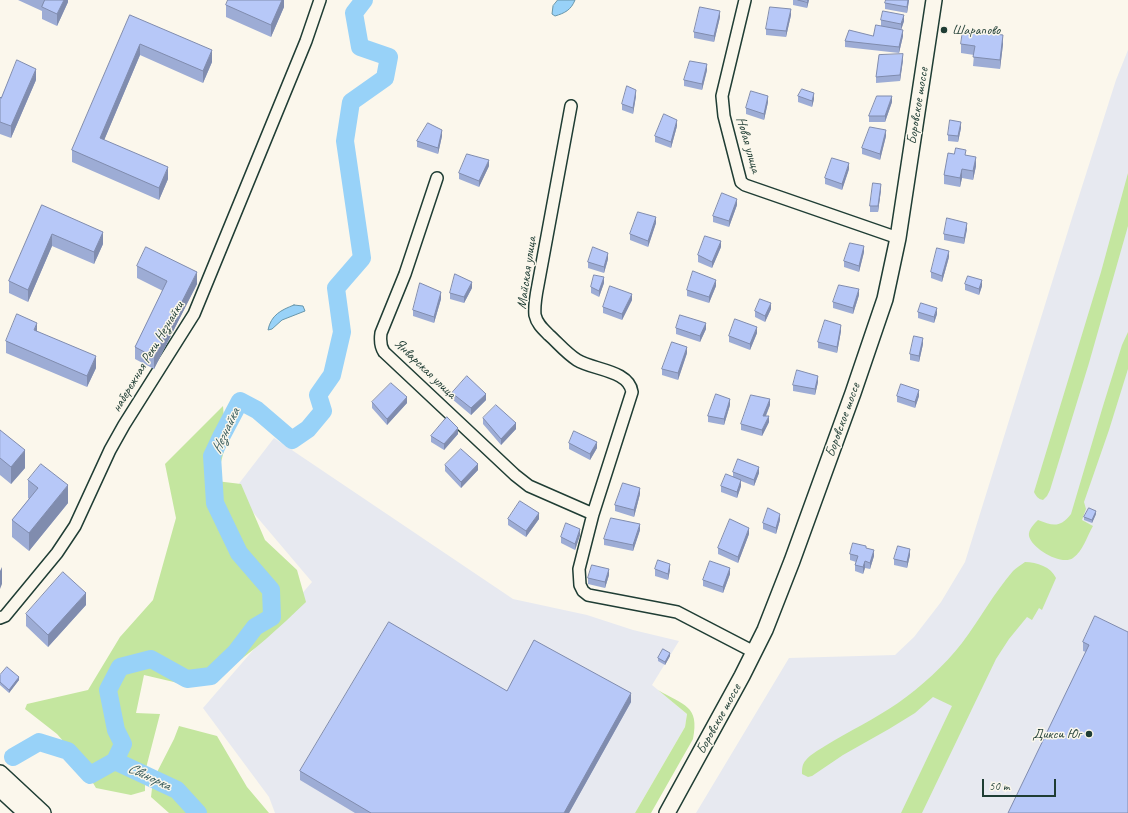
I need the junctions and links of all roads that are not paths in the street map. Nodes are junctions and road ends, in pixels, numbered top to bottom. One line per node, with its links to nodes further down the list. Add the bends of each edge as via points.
1 (320, 0): 8 (street, набережная Реки Незнайки, via 306,41 194,314 113,444 75,526 58,553 5,616)
2 (745, 0): 6 (street, Новая улица, via 722,96 724,116 741,182)
3 (934, 0): 6 (main road, Боровское шоссе)
4 (571, 106): 7 (street, Майская улица, via 538,285 535,316 539,325 568,354 624,378 631,387 632,392)
5 (437, 178): 7 (street, Январская улица, via 405,274 381,333 381,348 520,479 529,486)
6 (898, 238): 9 (main road, Боровское шоссе, via 885,299 853,393 792,561)
7 (593, 514): 9 (street, Майская улица, via 580,569 579,579 583,591 588,595 677,612)
8 (0, 618)
9 (754, 652): 14 (main road, Боровское шоссе)
10 (0, 773): 13 (main road)
11 (0, 789): 12 (main road)
12 (26, 813)
13 (43, 813)
14 (667, 813)

